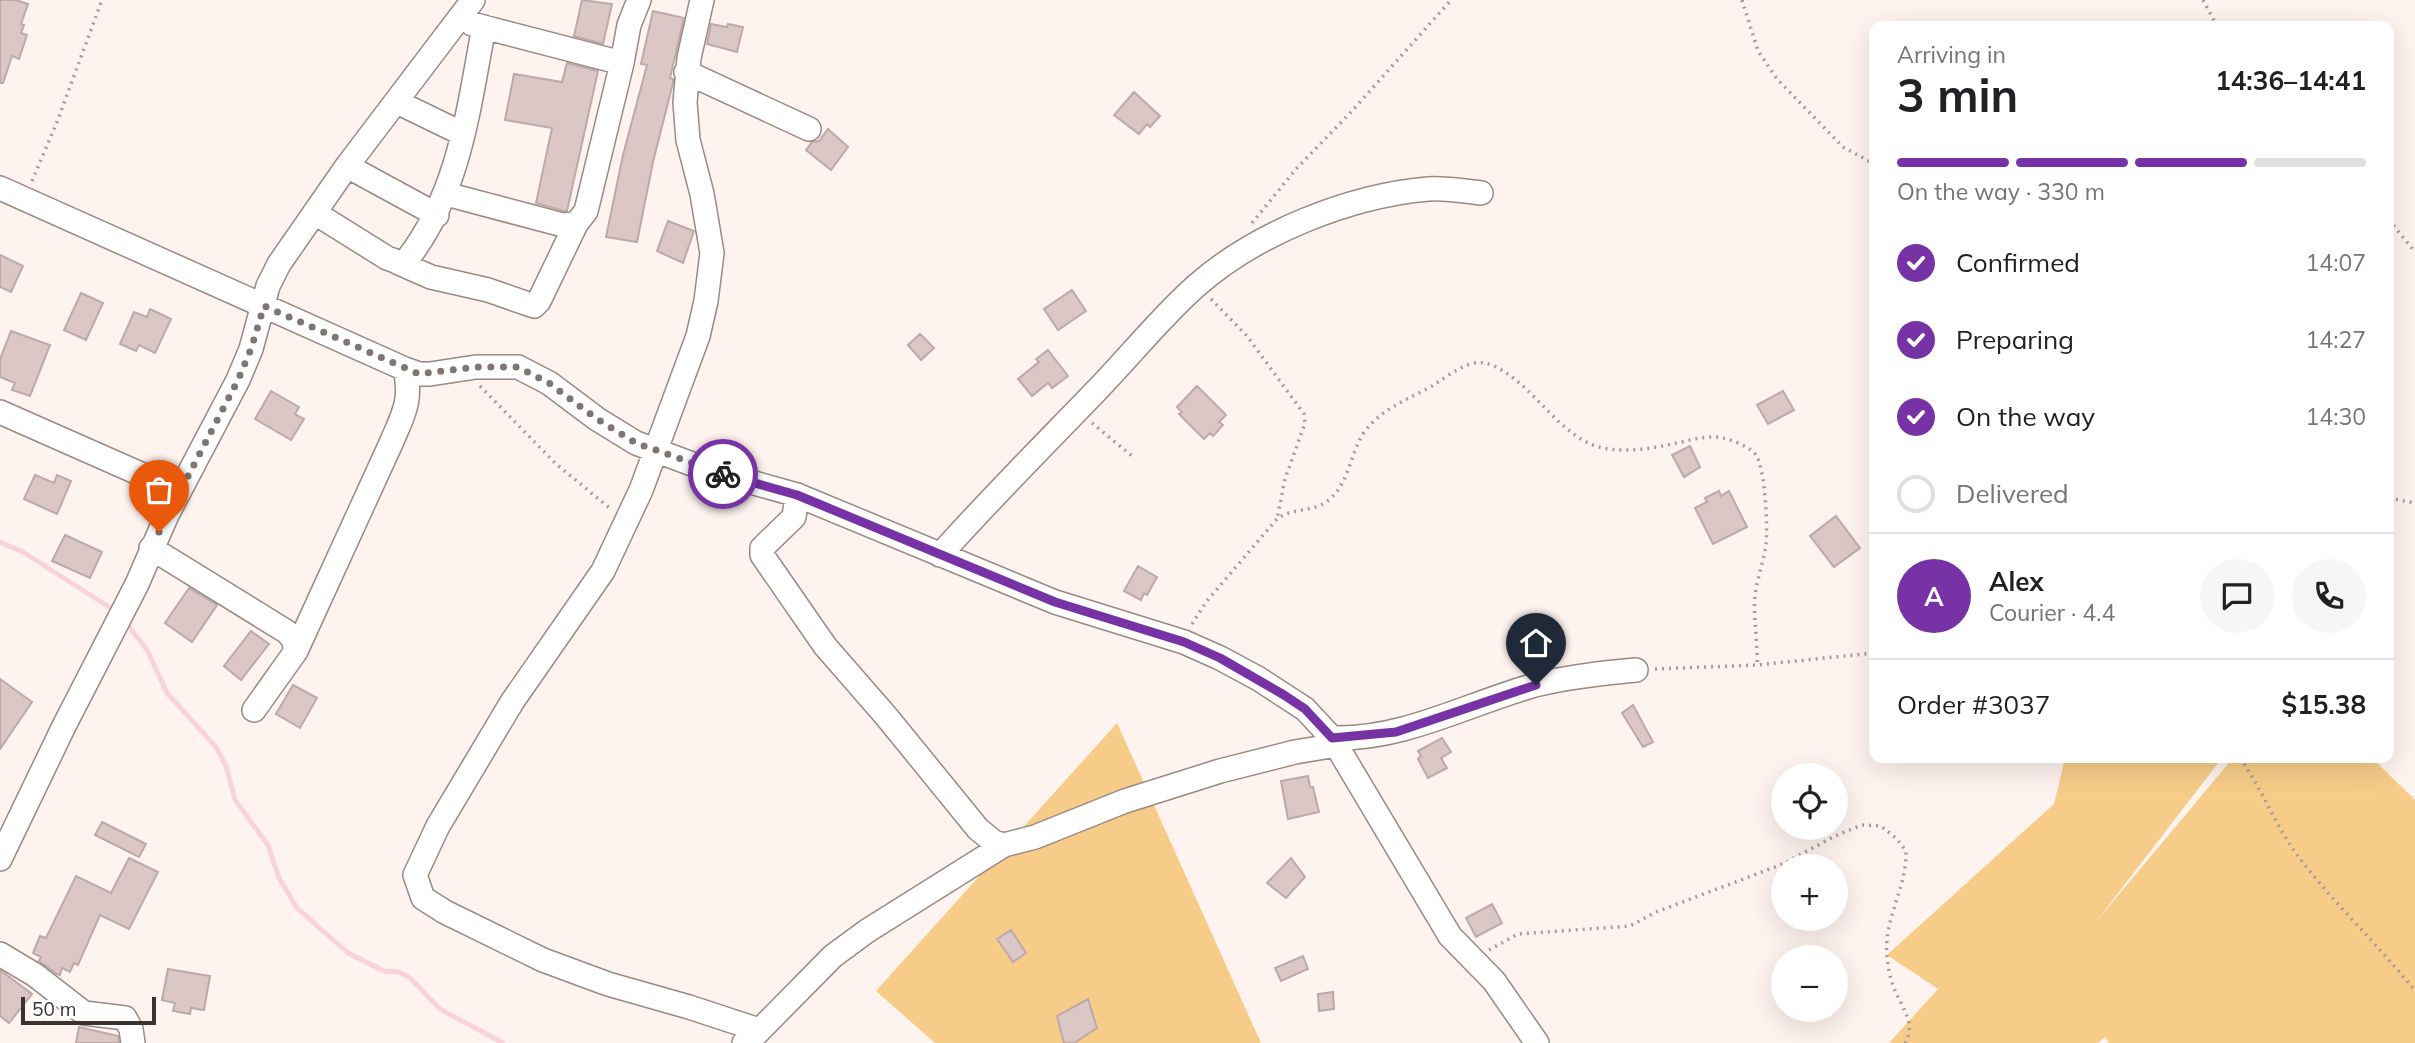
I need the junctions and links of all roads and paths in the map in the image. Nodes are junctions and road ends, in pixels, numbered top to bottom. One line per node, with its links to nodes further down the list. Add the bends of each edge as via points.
1 (102, 0): 20 (path)
2 (473, 0): 8 (street)
3 (702, 0): 12 (street)
4 (1451, 0): 25 (path, via 1296,169)
5 (1742, 0): 16 (path, via 1758,51 1777,79 1843,147)
6 (2203, 0): 9 (path)
7 (637, 1): 11 (street)
8 (459, 21): 10 (street); 13 (street)
9 (2214, 21)
10 (484, 27): 11 (street); 15 (street)
11 (622, 63): 23 (street, via 586,211)
12 (686, 72): 14 (street); 34 (street, via 688,140 709,228 712,263 698,336)
13 (397, 102): 15 (street); 17 (street)
14 (809, 129)
15 (463, 134): 21 (street)
16 (1869, 161)
17 (347, 166): 21 (street); 22 (street)
18 (0, 188): 20 (street)
19 (1481, 192): 28 (street, via 1431,189 1393,194 1329,212 1262,240)
20 (24, 199): 29 (street)
21 (441, 204): 23 (street); 27 (street, via 406,261)
22 (315, 213): 27 (street); 29 (street, via 279,264)
23 (576, 224): 27 (street, via 534,306)
24 (2394, 226): 26 (path)
25 (1246, 232)
26 (2415, 252)
27 (399, 263)
28 (1197, 285): 32 (street); 40 (path, via 1247,336 1304,414)
29 (264, 306): 30 (street); 36 (street, via 238,380)
30 (405, 369): 31 (street, via 419,374); 45 (street, via 409,390 405,411)
31 (462, 369): 34 (street, via 518,367 636,443); 41 (path, via 555,463)
32 (1077, 411): 35 (path); 43 (street)
33 (0, 412): 36 (street)
34 (655, 450): 37 (street); 41 (street)
35 (1132, 456)
36 (179, 491): 42 (street)
37 (797, 495): 43 (street); 52 (street, via 794,517 762,548 762,555 825,646 969,819)
38 (2394, 499): 39 (path)
39 (2415, 503)
40 (1277, 519): 44 (path, via 1206,602); 47 (path, via 1285,513 1314,509 1331,498 1345,480 1356,446 1380,415 1460,368 1485,363 1512,377 1567,429 1590,444 1617,451 1724,438 1755,454 1767,521 1755,595)
41 (628, 522): 57 (street, via 603,571 512,702 438,826 415,875 424,898 445,912 543,960 689,1007)
42 (151, 548): 45 (street, via 289,634); 53 (street)
43 (940, 555): 44 (street, via 1055,602)
44 (1184, 642): 50 (street, via 1284,695 1305,709)
45 (296, 651): 49 (street)
46 (1869, 654): 47 (path)
47 (1757, 665): 48 (path)
48 (1636, 670): 50 (street, via 1536,685 1396,732)
49 (254, 710)
50 (1335, 742): 52 (street, via 1220,771); 55 (street, via 1450,936)
51 (2243, 763): 56 (path, via 2300,858)
52 (1004, 845): 57 (street, via 833,956)
53 (0, 859)
54 (0, 954): 58 (street, via 85,1013 125,1018)
55 (1472, 960): 59 (street, via 1493,981); 60 (path, via 1518,934 1630,926 1783,864 1854,828 1877,825 1889,831 1906,852 1905,877 1887,939 1889,972 1910,1026)
56 (2415, 991)
57 (752, 1037)
58 (133, 1043)
59 (1537, 1043)
60 (1905, 1043)

